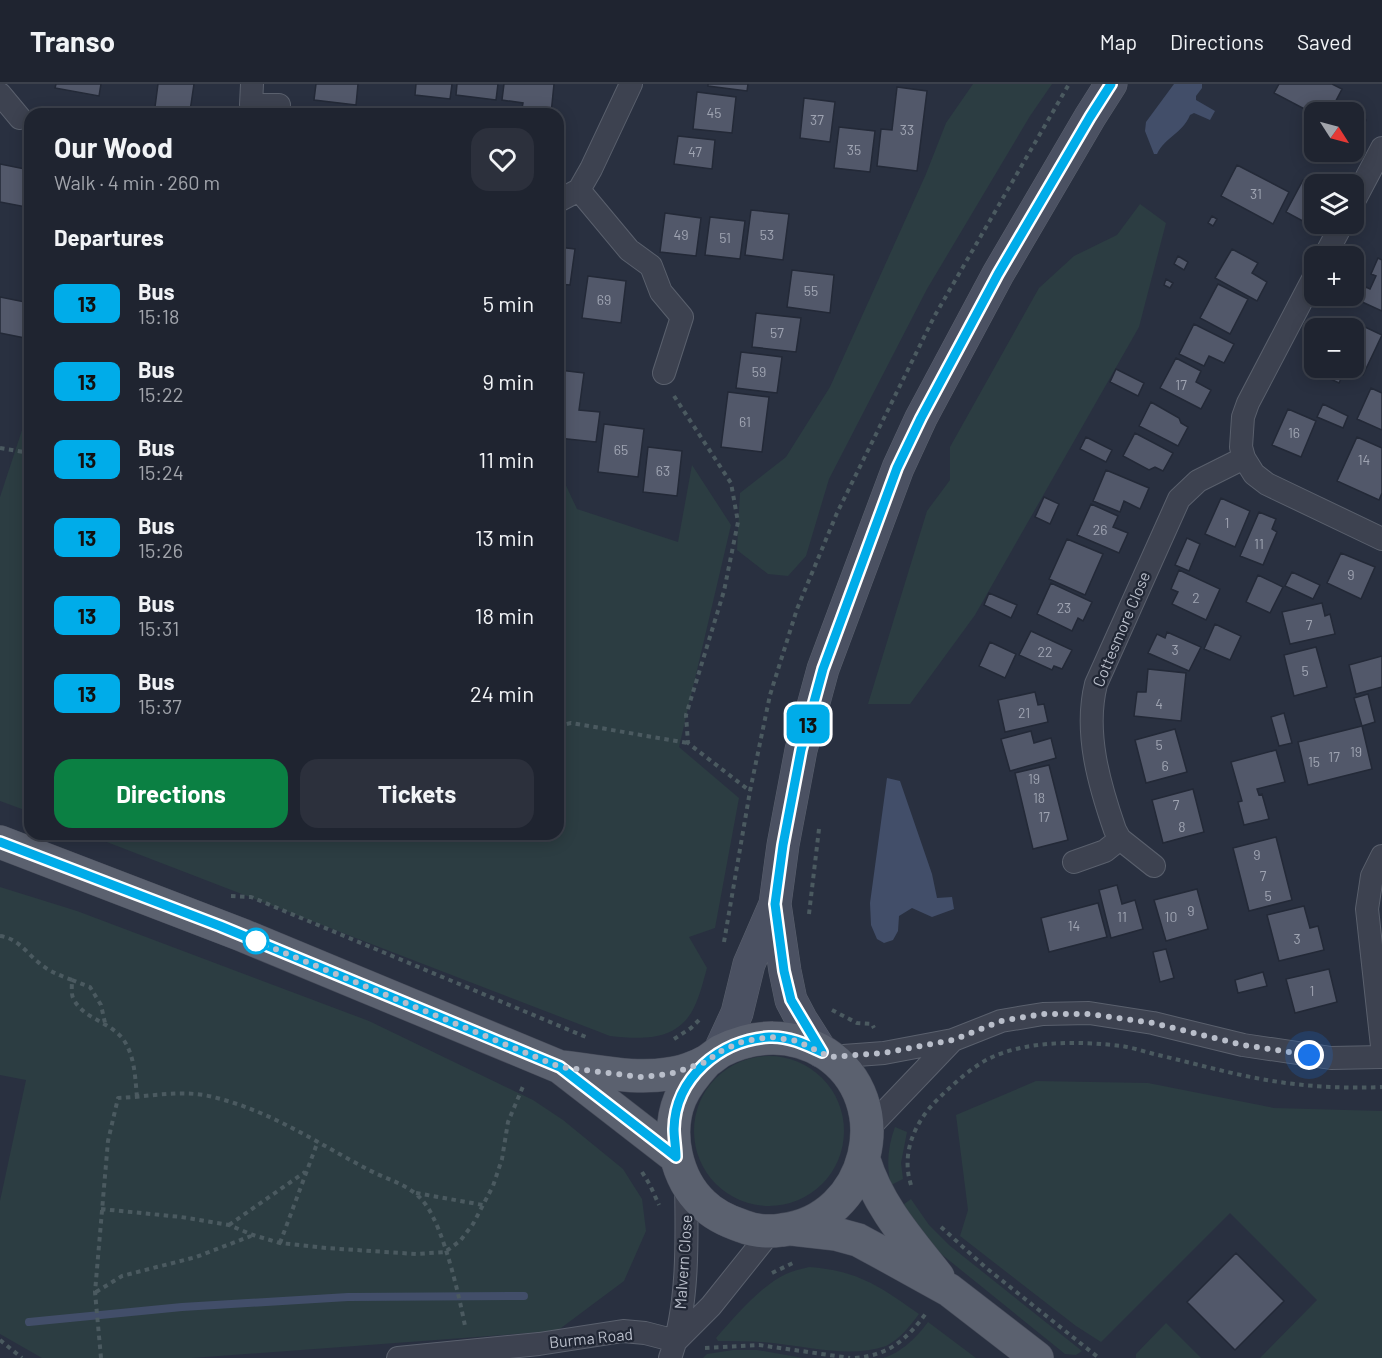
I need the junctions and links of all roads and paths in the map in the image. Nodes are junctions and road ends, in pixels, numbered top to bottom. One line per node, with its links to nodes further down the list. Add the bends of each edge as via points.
1 (1112, 84): 23 (street, via 998,274 897,468 823,669 801,750)
2 (625, 86): 7 (street)
3 (250, 101): 4 (street)
4 (279, 105)
5 (1382, 148): 6 (street)
6 (1364, 182)
7 (579, 190): 8 (street); 10 (street, via 629,250 651,266 662,292 691,314)
8 (564, 198)
9 (1304, 296): 13 (street, via 1248,402 1241,430)
10 (664, 373): 16 (path, via 731,483 738,522 724,591 686,715)
11 (0, 448): 12 (path)
12 (24, 452)
13 (1244, 458): 14 (street, via 1254,474 1267,484); 18 (street, Cottesmore Close, via 1198,481 1179,500 1096,684 1091,715 1093,747)
14 (1382, 538)
15 (564, 725): 16 (path)
16 (688, 743): 26 (path, via 750,791)
17 (821, 819): 24 (path)
18 (1120, 839): 21 (street, via 1105,851); 22 (street)
19 (0, 842): 40 (main road, via 220,926)
20 (1382, 856): 36 (street, via 1372,876 1367,909)
21 (1074, 862)
22 (1154, 866)
23 (775, 904): 37 (street, via 791,1000); 38 (street, via 749,964 737,1013)
24 (808, 918)
25 (0, 936): 27 (path, via 24,947 54,973)
26 (723, 949)
27 (72, 980): 31 (path, via 90,987 101,1005); 31 (path, via 72,997 87,1015)
28 (516, 1008): 34 (path)
29 (830, 1008): 32 (path, via 847,1019)
30 (701, 1018): 35 (path)
31 (105, 1023): 43 (path, via 122,1038 133,1061)
32 (872, 1024)
33 (953, 1040): 37 (street, via 884,1053); 39 (street, via 1001,1021 1043,1014 1089,1014 1153,1023 1276,1050 1331,1058); 45 (street)
34 (596, 1041)
35 (670, 1041)
36 (1382, 1046)
37 (826, 1054): 38 (main road, via 797,1041 771,1037 744,1041); 45 (main road, via 849,1077 862,1102)
38 (713, 1057): 40 (main road, via 670,1074 641,1077); 47 (main road, via 695,1074 680,1100 674,1128)
39 (1382, 1057)
40 (560, 1067): 47 (main road)
41 (524, 1083): 51 (path, via 508,1122 502,1159)
42 (1382, 1087): 50 (path, via 1302,1086 1123,1047 1055,1043 1022,1047 988,1059 964,1075 915,1128 908,1172)
43 (137, 1097): 44 (path, via 211,1096 269,1115); 52 (path, via 118,1098 108,1141)
44 (318, 1141): 48 (path); 49 (path)
45 (866, 1145): 56 (main road, via 854,1184 837,1205 816,1220); 63 (main road, via 870,1179)
46 (639, 1166): 53 (path)
47 (681, 1170): 56 (main road, via 702,1203 722,1219 746,1228); 68 (street, Malvern Close, via 687,1256)
48 (306, 1172): 54 (path); 58 (path)
49 (416, 1193): 51 (path); 59 (path, via 435,1222)
50 (915, 1194)
51 (483, 1205): 59 (path, via 460,1241)
52 (101, 1209): 54 (path); 62 (path)
53 (660, 1210)
54 (229, 1225): 57 (path)
55 (938, 1225): 75 (path)
56 (782, 1230): 63 (main road, via 836,1234 858,1240); 68 (street, Malvern Close)
57 (253, 1235): 58 (path); 62 (path, via 196,1257 122,1276)
58 (280, 1242): 59 (path, via 416,1254)
59 (445, 1252): 65 (path)
60 (800, 1260): 61 (path)
61 (762, 1278)
62 (95, 1292): 70 (path)
63 (938, 1301): 64 (path); 73 (path, via 910,1335 886,1351); 74 (main road)
64 (918, 1305)
65 (462, 1309)
66 (0, 1340): 69 (path)
67 (703, 1348): 72 (path, via 759,1345)
68 (673, 1350): 71 (street, Burma Road, via 645,1333 623,1331)
69 (22, 1358)
70 (101, 1358)
71 (398, 1358)
72 (850, 1358)
73 (855, 1358)
74 (1037, 1358)
75 (1099, 1358)

